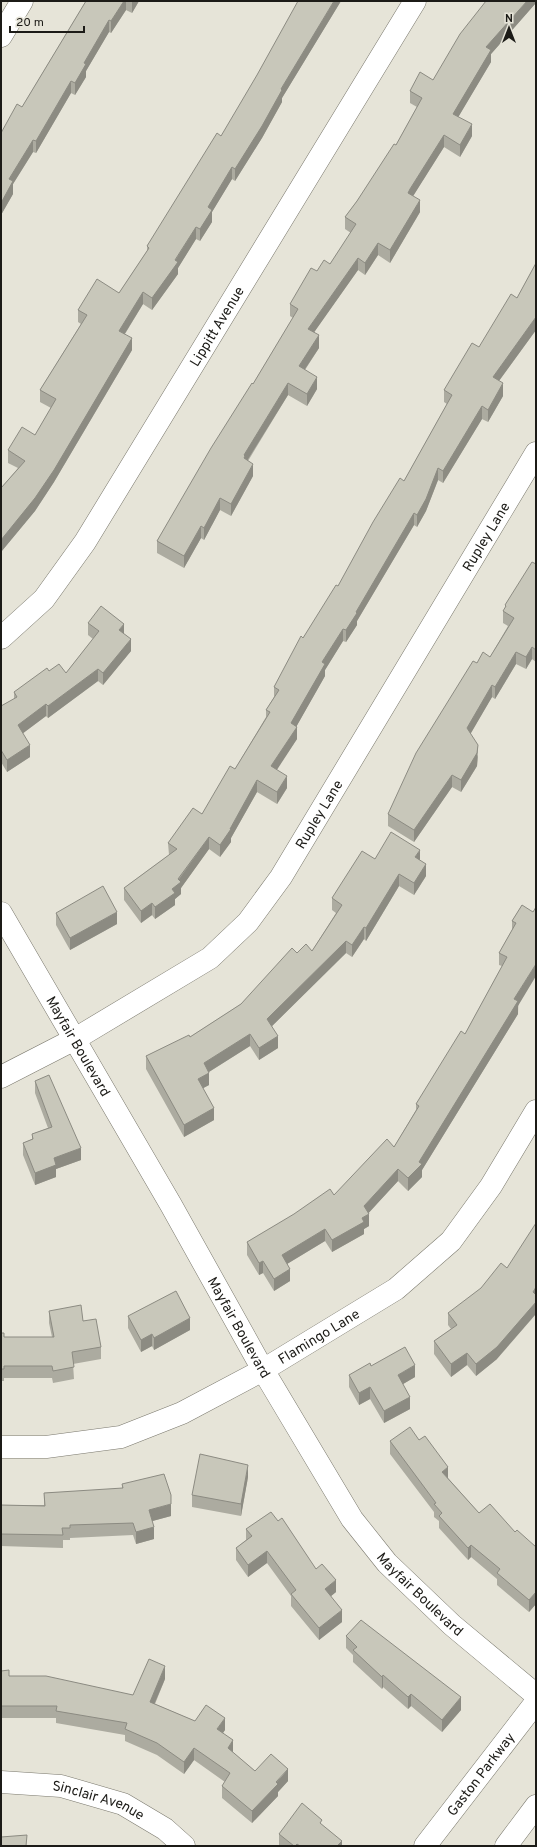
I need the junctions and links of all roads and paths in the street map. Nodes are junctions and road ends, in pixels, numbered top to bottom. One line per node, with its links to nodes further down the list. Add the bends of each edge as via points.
1 (22, 1): 3 (street)
2 (415, 1): 5 (street, Lippitt Avenue, via 86,542 44,599)
3 (1, 36)
4 (536, 453): 7 (street, Rupley Lane, via 285,870 248,922 210,958)
5 (1, 638)
6 (1, 913): 7 (street, Mayfair Boulevard)
7 (75, 1039): 8 (street, Rupley Lane); 10 (street, Mayfair Boulevard)
8 (1, 1077)
9 (536, 1111): 10 (street, Flamingo Lane, via 491,1186 452,1241 396,1289)
10 (263, 1370): 11 (street, Flamingo Lane, via 182,1414 121,1437 46,1447); 12 (street, Mayfair Boulevard, via 352,1519 387,1563 452,1625)
11 (1, 1447)
12 (536, 1695)
13 (536, 1702): 17 (street, Gaston Parkway)
14 (1, 1782): 16 (street, Sinclair Avenue, via 61,1786 123,1804 165,1829)
15 (536, 1806): 18 (street)
16 (184, 1846)
17 (425, 1846)
18 (506, 1846)

